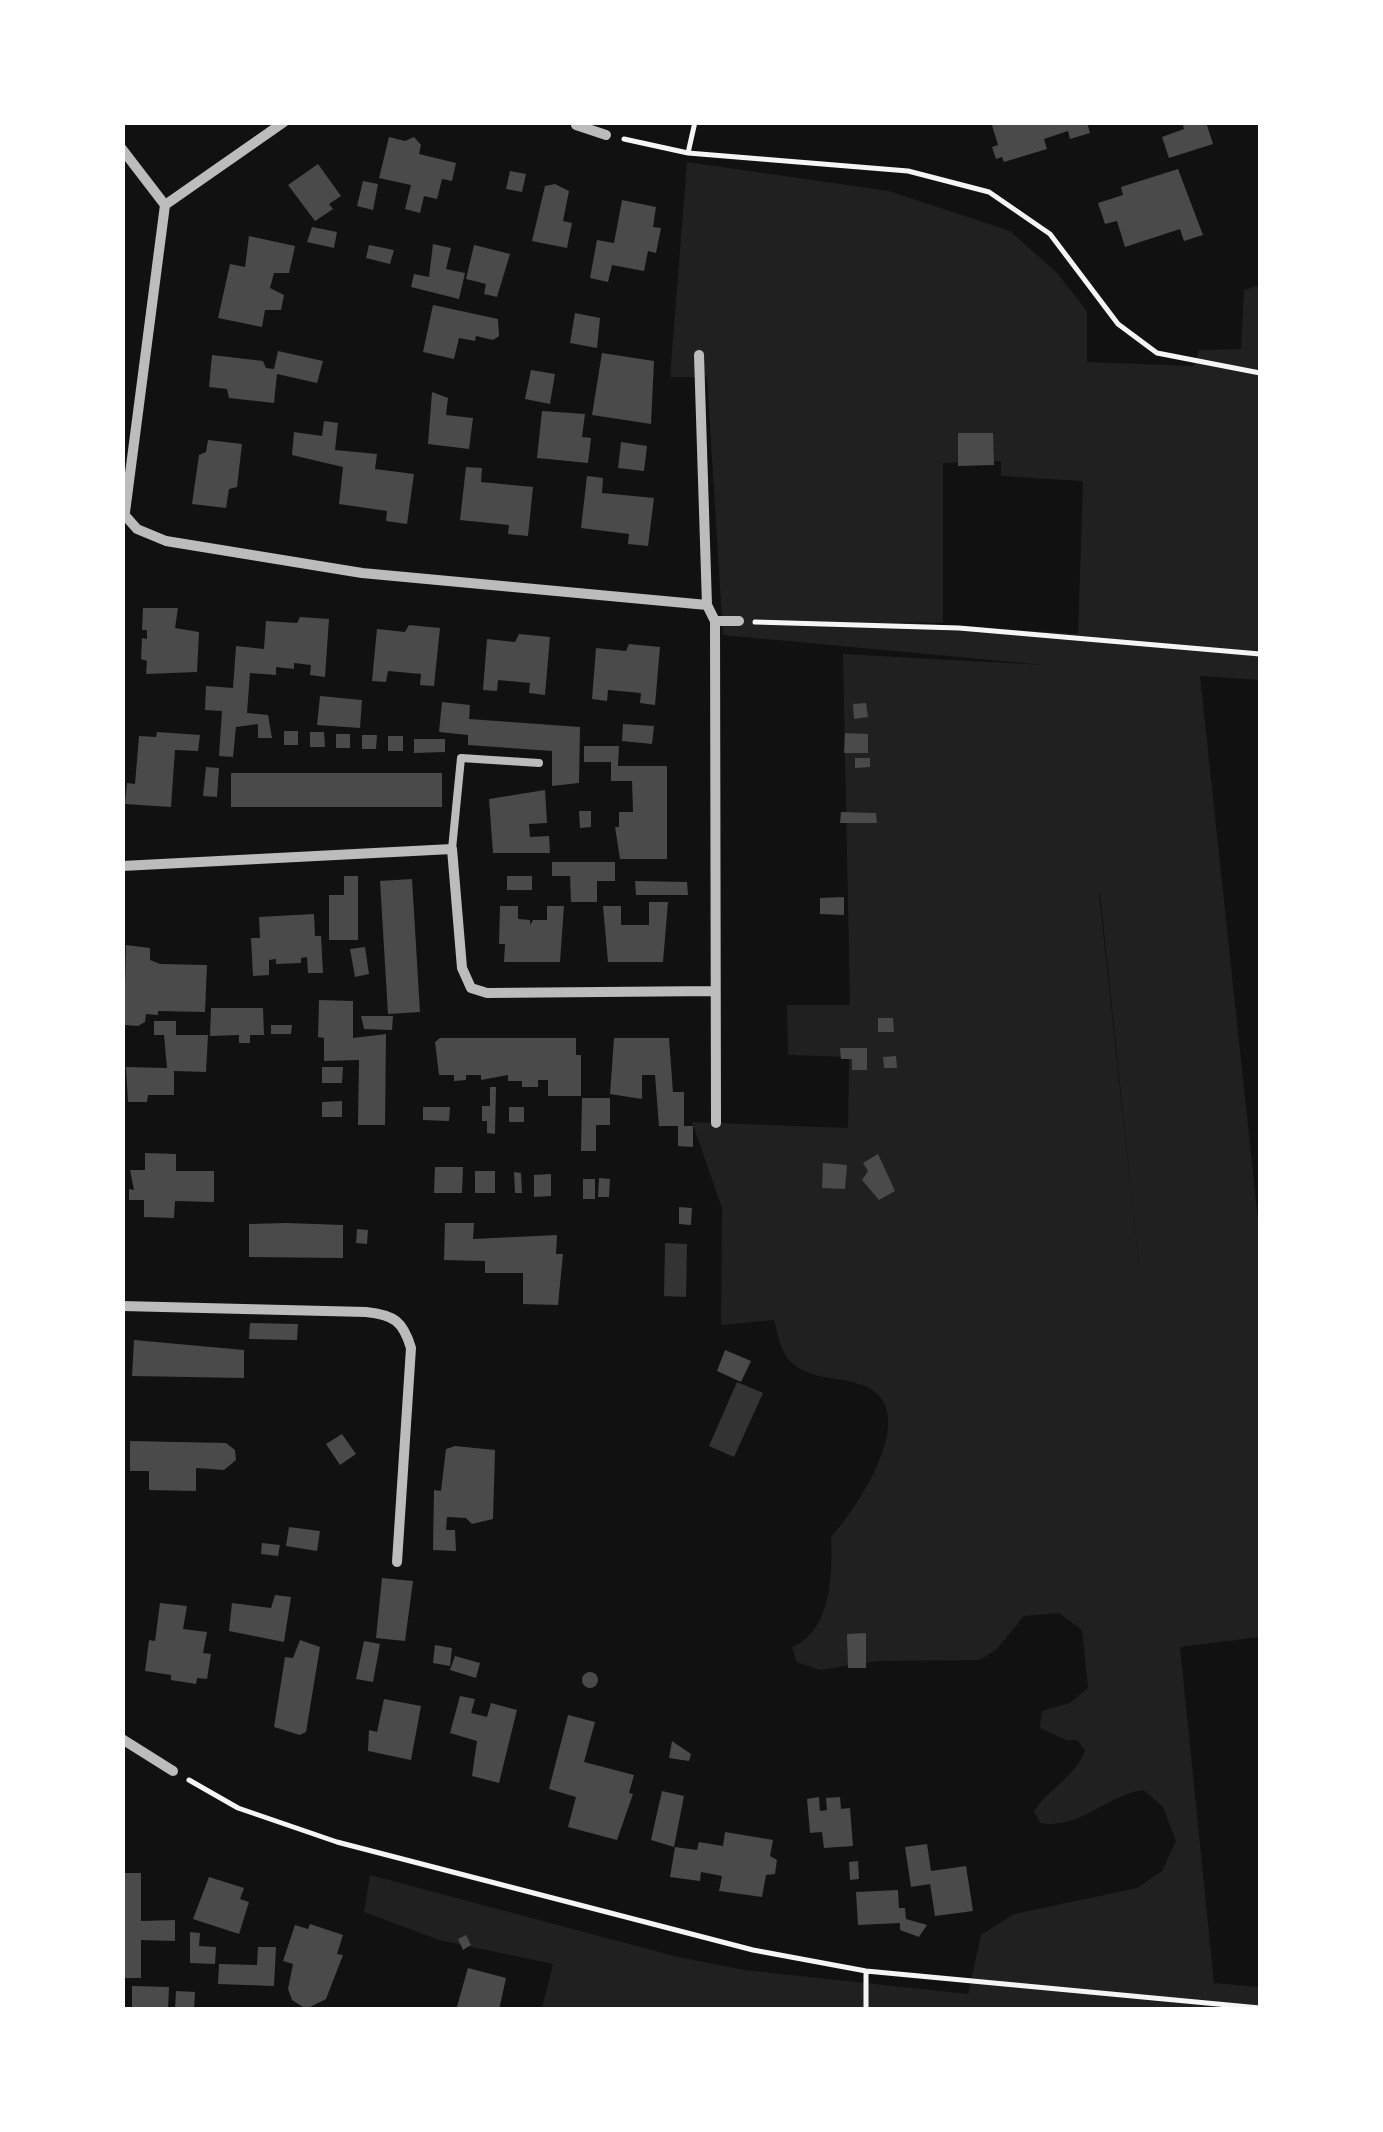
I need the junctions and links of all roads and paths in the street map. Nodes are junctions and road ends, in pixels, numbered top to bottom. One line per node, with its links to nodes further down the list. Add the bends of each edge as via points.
1 (284, 122): 7 (street)
2 (696, 122): 6 (path)
3 (574, 123): 4 (street)
4 (606, 134): 6 (path)
5 (122, 149): 7 (street)
6 (688, 153): 9 (path, via 908,171 989,192 1050,234 1118,324 1157,354)
7 (164, 205): 10 (street)
8 (699, 355): 11 (street)
9 (1260, 373)
10 (124, 512): 11 (street, via 137,530 166,541 362,573)
11 (706, 604): 12 (street)
12 (715, 621): 13 (street); 18 (street)
13 (738, 621): 14 (path, via 959,628)
14 (1260, 654)
15 (540, 763): 16 (lane, via 462,758)
16 (452, 849): 17 (street); 18 (street, via 462,968 471,988)
17 (122, 866)
18 (715, 991): 19 (street)
19 (716, 1123)
20 (122, 1306): 21 (street, via 366,1312 390,1315 404,1326 410,1348)
21 (397, 1562)
22 (122, 1739): 23 (street)
23 (173, 1771): 24 (path, via 238,1808 337,1842 753,1950)
24 (866, 1970): 25 (path); 26 (path)
25 (1260, 2008)
26 (866, 2010)

